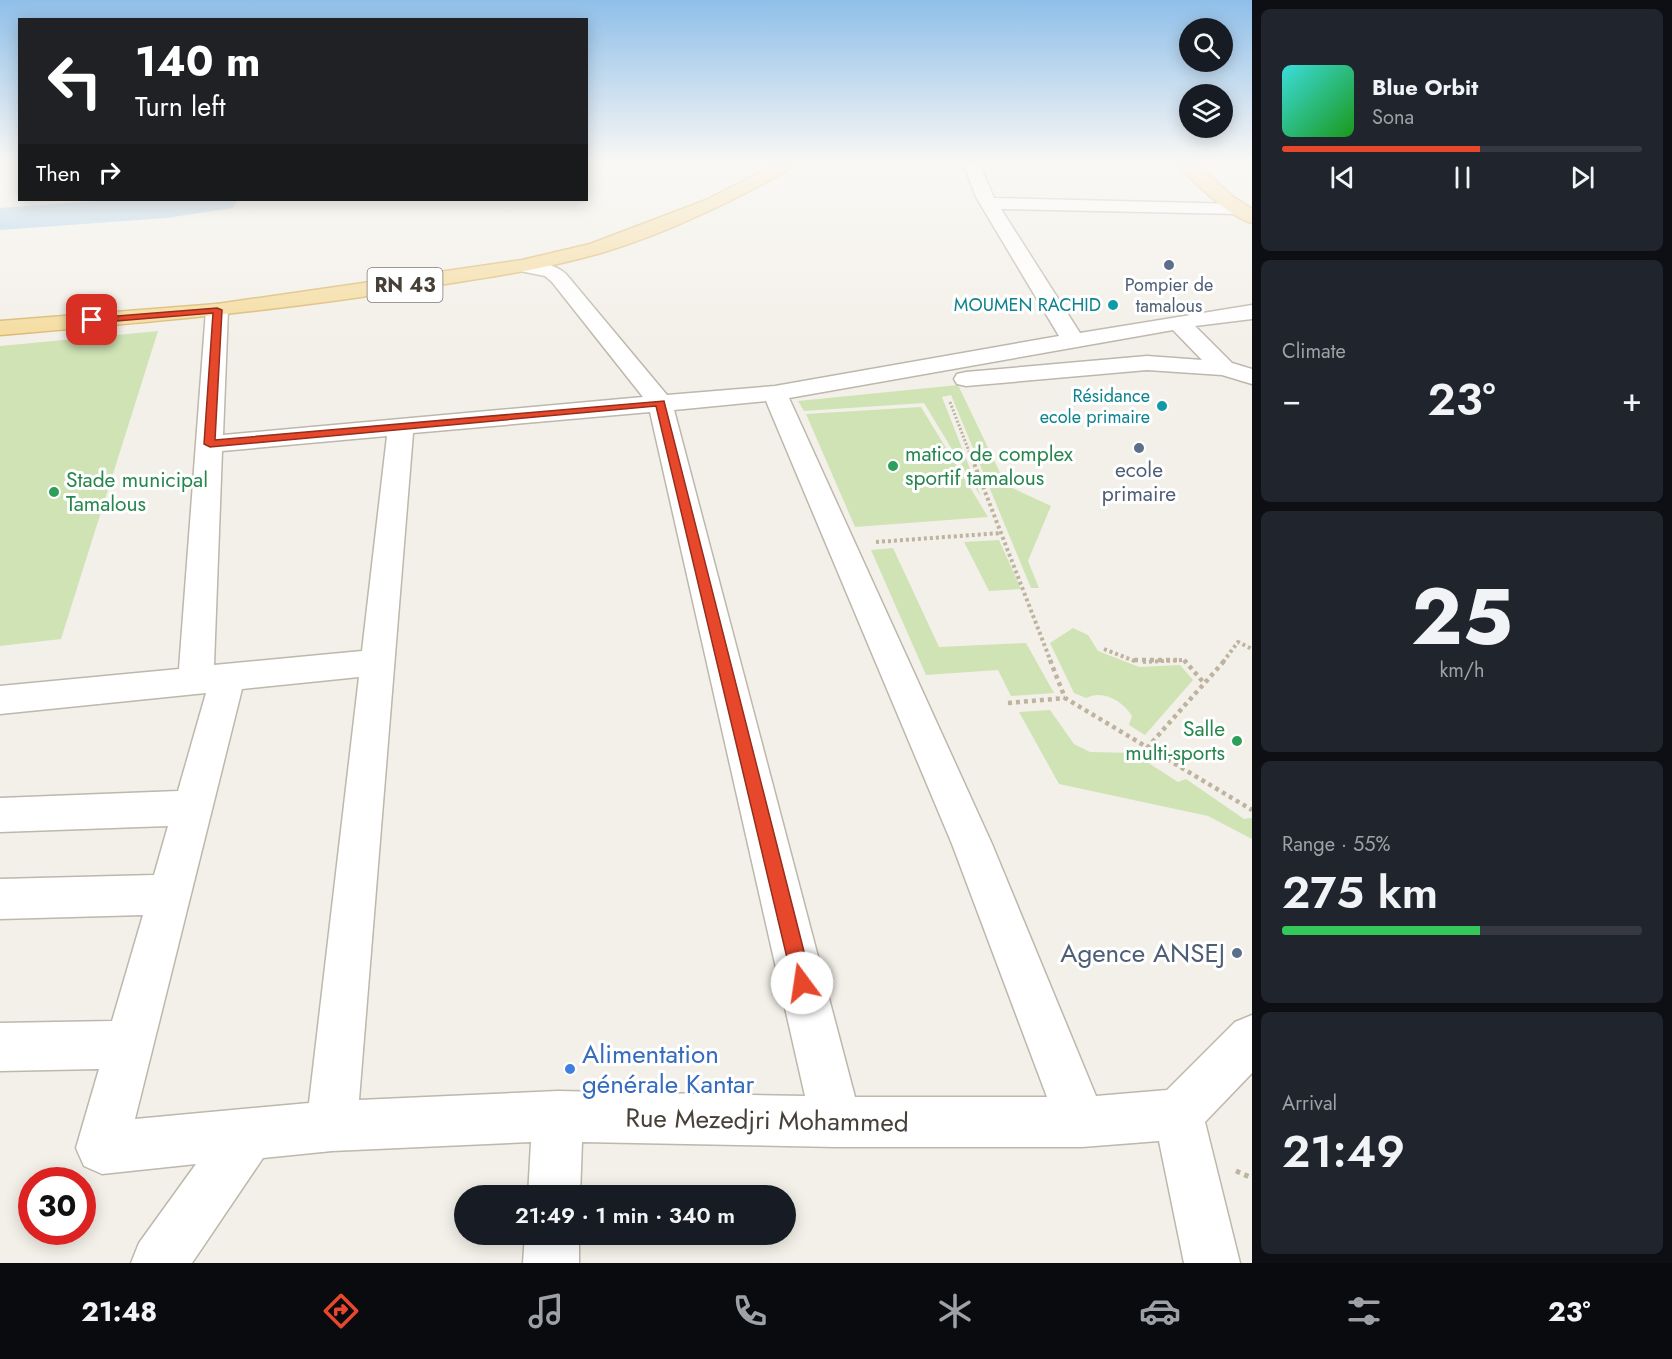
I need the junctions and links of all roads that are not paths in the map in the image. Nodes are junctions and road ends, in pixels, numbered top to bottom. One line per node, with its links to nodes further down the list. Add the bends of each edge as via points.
1 (665, 222): 3 (main road, RN 43)
2 (1001, 222): 10 (street)
3 (596, 248): 4 (main road, RN 43); 5 (street, via 575,260 566,275)
4 (522, 266): 5 (street, via 551,271); 6 (main road, RN 43)
5 (567, 287): 15 (street)
6 (217, 310): 9 (main road, RN 43); 17 (street)
7 (1252, 312): 8 (street)
8 (1178, 322): 10 (street); 11 (street)
9 (0, 328)
10 (1073, 340): 14 (street)
11 (1224, 368): 12 (street); 13 (street, via 1147,363)
12 (1252, 377)
13 (962, 379)
14 (775, 393): 15 (street); 31 (street, via 972,844)
15 (660, 403): 16 (street); 30 (street)
16 (401, 426): 17 (street); 18 (street)
17 (210, 444): 19 (street)
18 (379, 662): 19 (street); 32 (street)
19 (212, 678): 20 (street); 21 (street)
20 (0, 700)
21 (193, 808): 22 (street); 23 (street)
22 (0, 815)
23 (170, 894): 24 (street); 26 (street)
24 (0, 898)
25 (1252, 1039): 28 (street)
26 (130, 1045): 27 (street); 33 (street, Rue Mezedjri Mohammed, via 102,1148)
27 (0, 1047)
28 (1178, 1114): 31 (street, Rue Mezedjri Mohammed); 38 (street)
29 (558, 1116): 30 (street, Rue Mezedjri Mohammed); 32 (street, Rue Mezedjri Mohammed); 34 (street)
30 (836, 1122): 31 (street, Rue Mezedjri Mohammed)
31 (1082, 1122)
32 (332, 1126): 33 (street, Rue Mezedjri Mohammed)
33 (250, 1133): 36 (street)
34 (555, 1185)
35 (552, 1245): 37 (street)
36 (159, 1263)
37 (551, 1263)
38 (1212, 1263)

